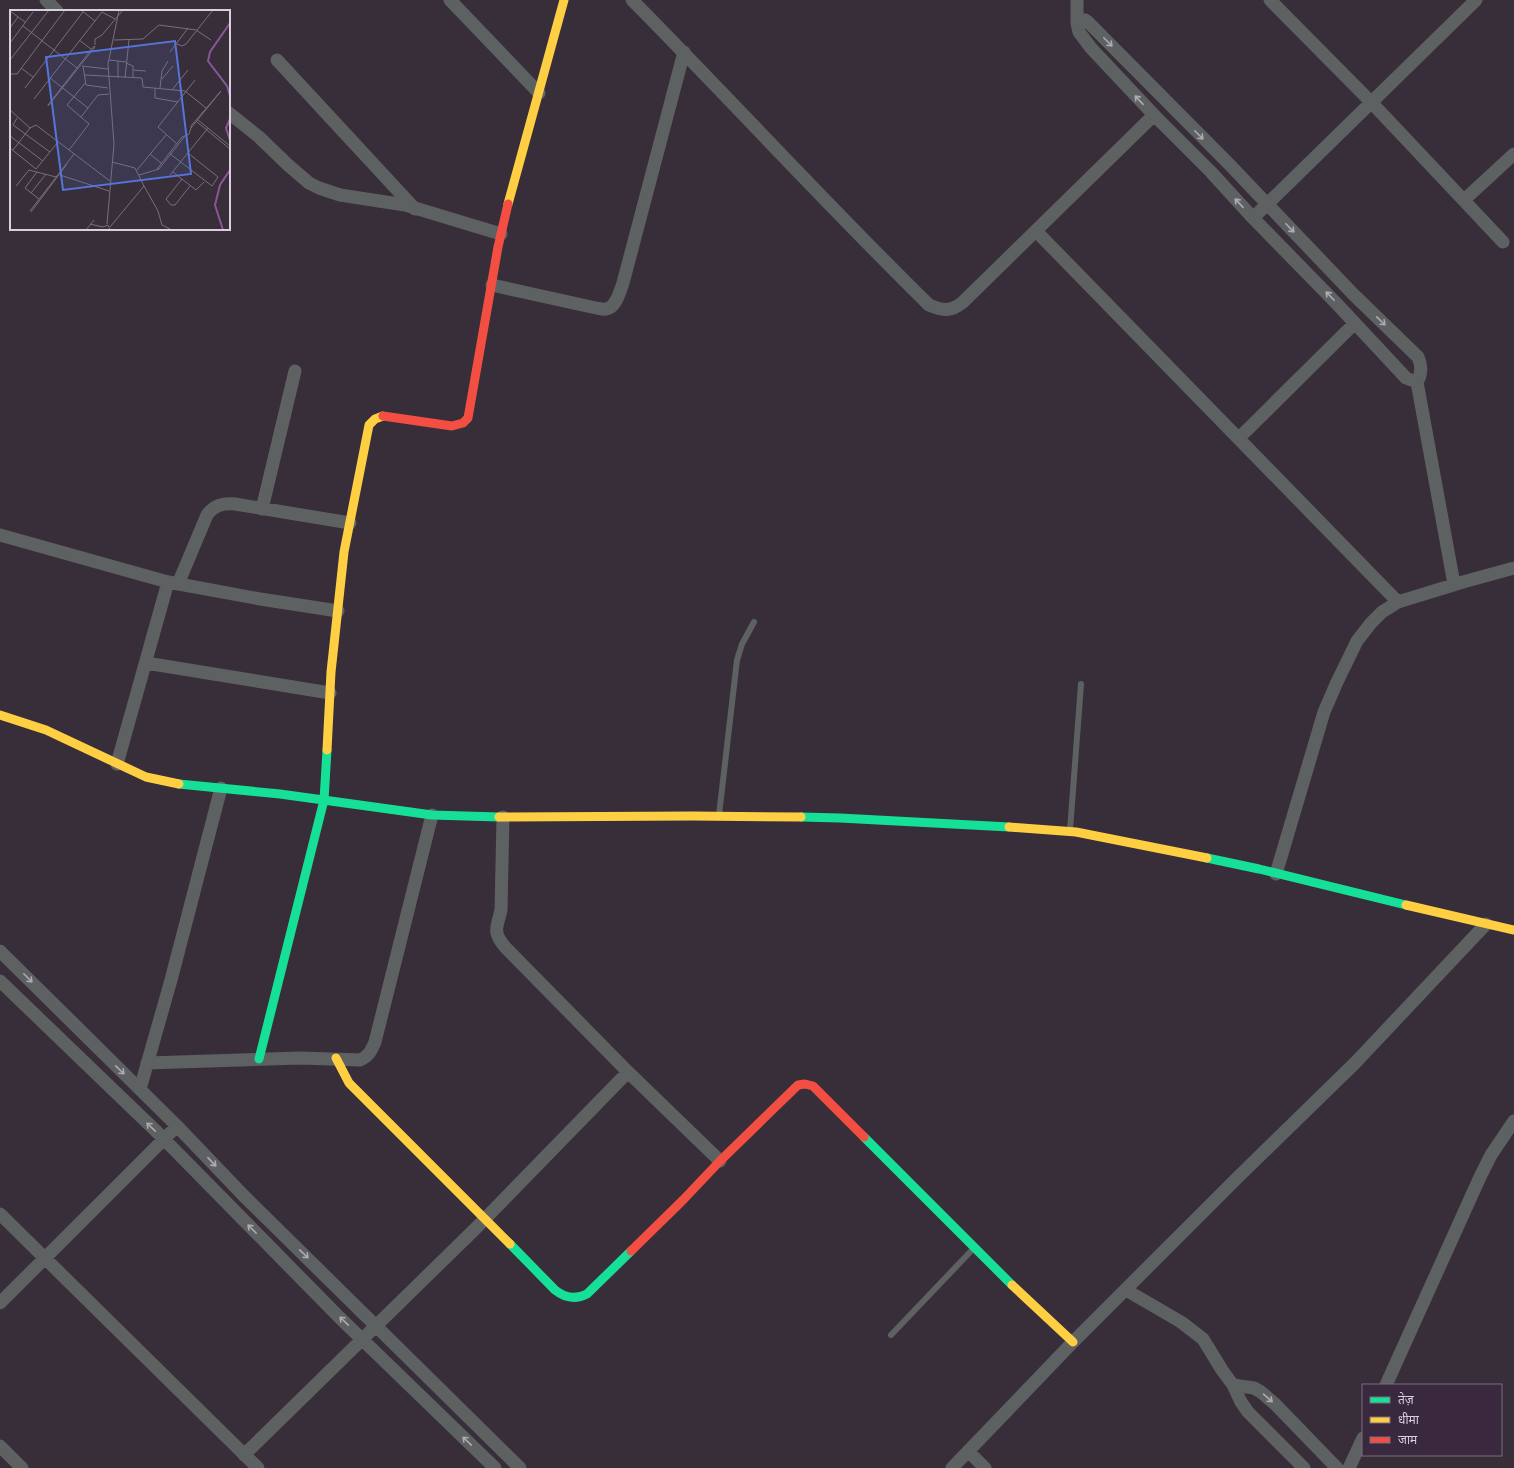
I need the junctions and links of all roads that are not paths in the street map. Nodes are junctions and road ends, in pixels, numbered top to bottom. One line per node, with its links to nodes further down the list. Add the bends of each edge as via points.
1 (46, 0): 8 (street)
2 (450, 0): 12 (street)
3 (564, 0): 12 (street)
4 (632, 0): 10 (street)
5 (1077, 0): 9 (street)
6 (1271, 0): 13 (street)
7 (1476, 0): 13 (street)
8 (56, 10)
9 (1078, 19): 15 (street, one-way to 9, via 1091,48 1079,32); 18 (street, one-way to 18, via 1088,22)
10 (684, 52): 21 (street, via 870,247 929,305 947,311 956,308); 24 (street, via 623,283 611,307 596,308)
11 (277, 60): 19 (street)
12 (539, 93): 22 (street)
13 (1371, 102): 17 (street); 18 (street)
14 (230, 114): 19 (street, via 318,188 340,195)
15 (1154, 115): 20 (street, one-way to 15); 21 (street)
16 (1514, 154): 17 (street)
17 (1464, 200): 23 (street)
18 (1266, 204): 20 (street); 27 (street, one-way to 27, via 1353,294 1411,349 1421,363)
19 (415, 208): 22 (street)
20 (1253, 218): 25 (street, one-way to 20)
21 (1036, 231): 28 (street)
22 (501, 234): 24 (street)
23 (1503, 242)
24 (492, 285): 30 (street, via 470,412 466,422 452,426 388,416 374,418 369,425)
25 (1355, 324): 27 (street, via 1406,378); 28 (street)
26 (295, 371): 29 (street)
27 (1417, 382): 34 (street)
28 (1239, 438): 35 (street)
29 (262, 509): 30 (street); 33 (street, via 226,504 211,509)
30 (350, 523): 36 (street, via 344,552)
31 (0, 535): 33 (street)
32 (1514, 568): 34 (street)
33 (173, 583): 36 (street); 38 (street)
34 (1454, 584): 35 (street)
35 (1398, 602): 49 (street, via 1382,612 1357,641 1337,682 1324,712)
36 (338, 611): 40 (street)
37 (754, 622): 46 (lane, via 737,660)
38 (146, 663): 40 (street); 42 (street)
39 (1081, 684): 48 (lane)
40 (330, 692): 44 (street)
41 (0, 715): 42 (street, via 46,730)
42 (117, 764): 43 (street, via 146,777)
43 (221, 788): 44 (street); 56 (street)
44 (324, 800): 45 (street); 55 (street)
45 (432, 815): 47 (street); 54 (street, via 371,1051 360,1060)
46 (719, 816): 47 (street); 48 (street, via 840,818)
47 (503, 817): 57 (street, via 501,910 496,924 497,936)
48 (1070, 831): 49 (street)
49 (1276, 874): 50 (street)
50 (1486, 924): 51 (street); 67 (street, via 1355,1063)
51 (1514, 930)
52 (0, 951): 58 (street, one-way to 58)
53 (0, 980): 61 (street, one-way to 53)
54 (336, 1058): 55 (street); 64 (street, via 349,1083)
55 (259, 1059): 56 (street)
56 (147, 1064): 58 (street)
57 (628, 1072): 62 (street); 64 (street)
58 (140, 1089): 60 (street)
59 (1514, 1120): 73 (street, via 1480,1176)
60 (178, 1126): 61 (street); 69 (street, one-way to 69, via 243,1195)
61 (163, 1140): 66 (street); 71 (street, one-way to 61)
62 (720, 1161): 64 (street, via 587,1294 580,1298 562,1296); 65 (street, via 798,1085 813,1086)
63 (0, 1214): 66 (street)
64 (486, 1218): 69 (street)
65 (974, 1248): 70 (lane); 72 (street)
66 (45, 1258): 68 (street); 78 (street)
67 (1126, 1290): 72 (street); 74 (street, via 1197,1333)
68 (0, 1303)
69 (376, 1325): 71 (street); 82 (street)
70 (891, 1335)
71 (362, 1339): 78 (street); 81 (street, one-way to 71)
72 (1073, 1342): 77 (street)
73 (1386, 1384)
74 (1233, 1385): 85 (street, via 1248,1412); 86 (street, one-way to 86, via 1254,1388 1261,1392)
75 (1362, 1440): 87 (street)
76 (0, 1446): 79 (street)
77 (968, 1451): 83 (street); 84 (street)
78 (244, 1455): 80 (street)
79 (22, 1468)
80 (258, 1468)
81 (495, 1468)
82 (520, 1468)
83 (952, 1468)
84 (985, 1468)
85 (1304, 1468)
86 (1337, 1468)
87 (1350, 1468)

